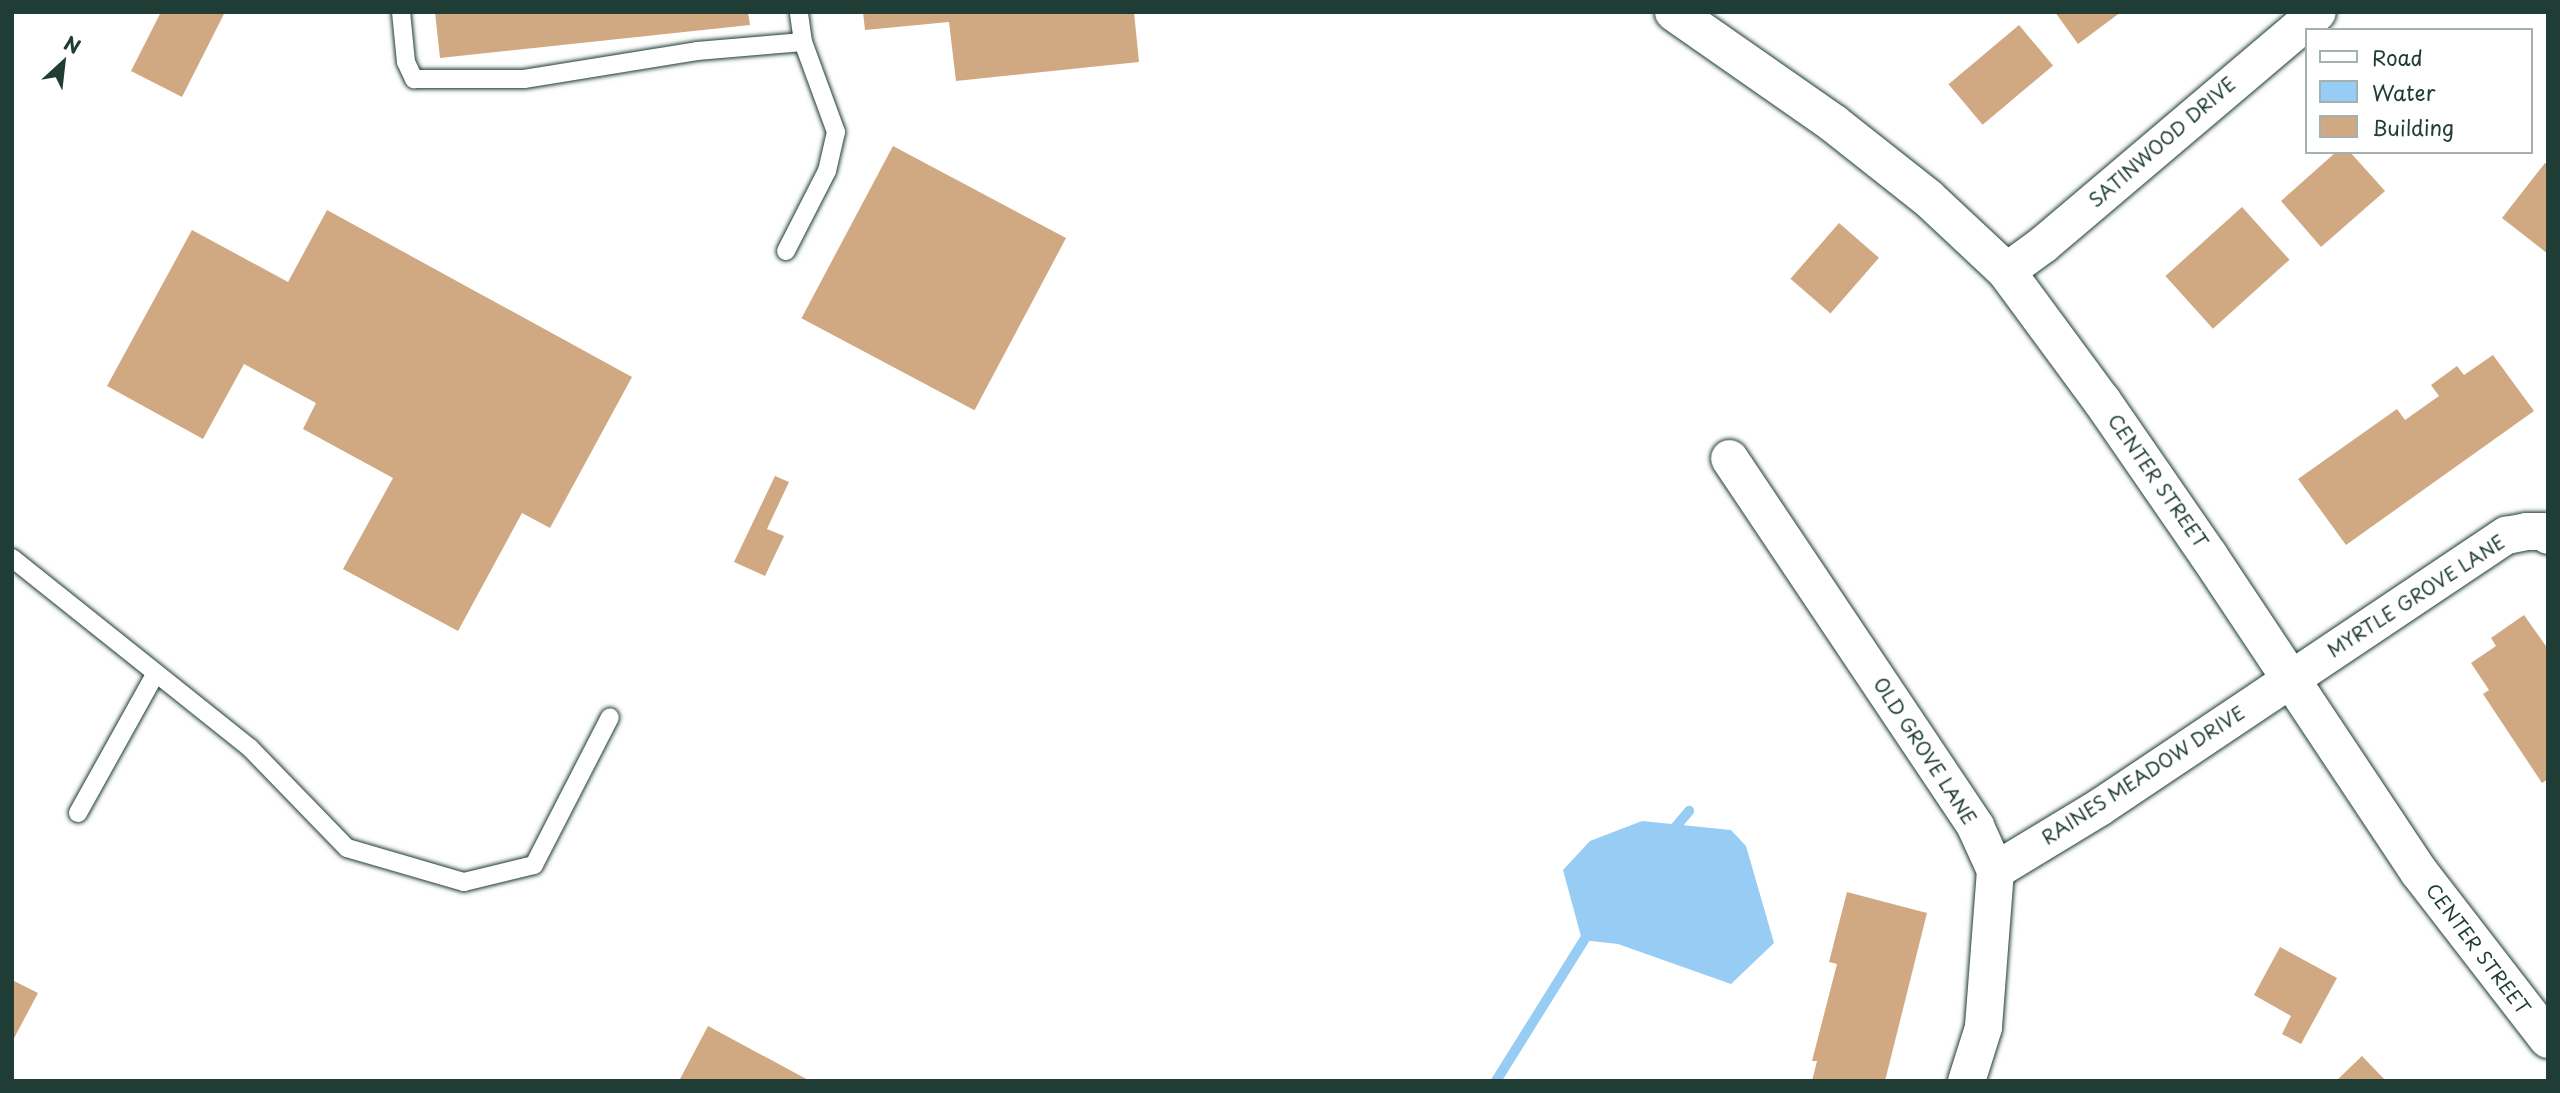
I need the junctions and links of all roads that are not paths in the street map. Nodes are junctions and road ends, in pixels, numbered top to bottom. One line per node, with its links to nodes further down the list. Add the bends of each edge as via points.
1 (401, 12): 5 (lane, via 406,62 414,79 524,79 697,51)
2 (799, 12): 5 (lane)
3 (1674, 12): 7 (main road, CENTER STREET, via 1833,123 1928,198)
4 (2317, 12): 7 (street, SATINWOOD DRIVE)
5 (803, 42): 6 (lane, via 836,132 827,171)
6 (786, 251)
7 (2006, 271): 12 (main road, CENTER STREET, via 2118,423)
8 (1729, 458): 15 (street, OLD GROVE LANE, via 1975,826)
9 (2548, 535): 12 (street, MYRTLE GROVE LANE, via 2526,531 2506,536)
10 (12, 558): 11 (lane)
11 (156, 673): 13 (lane, via 250,748 348,848 464,882 534,865); 14 (lane)
12 (2290, 679): 15 (street, RAINES MEADOW DRIVE, via 2099,807); 16 (main road, CENTER STREET, via 2420,872)
13 (610, 717)
14 (78, 813)
15 (1995, 870): 17 (street, OLD GROVE LANE, via 1983,1027)
16 (2548, 1039)
17 (1966, 1081)

